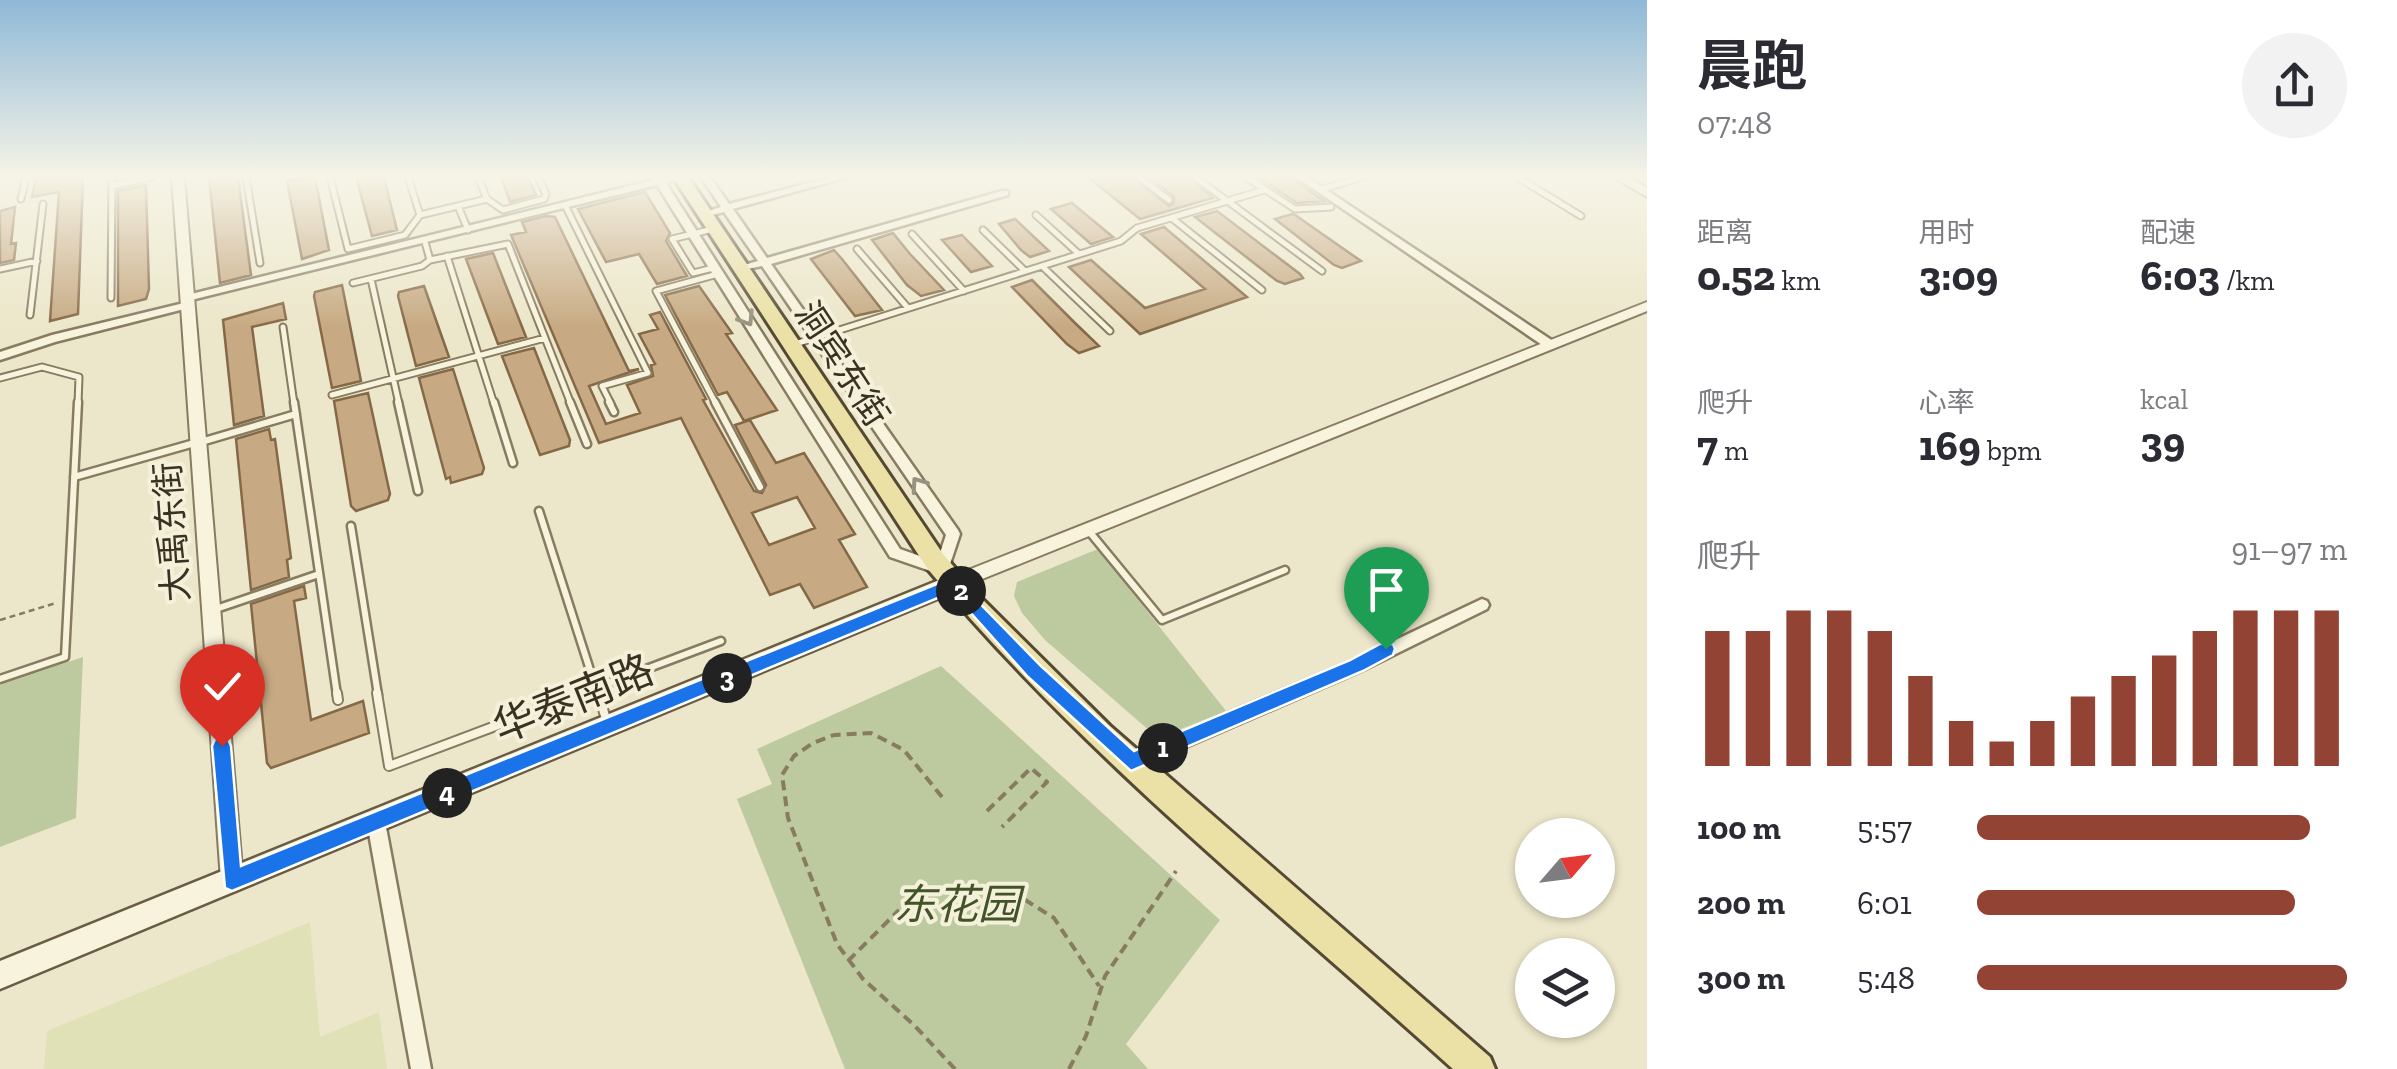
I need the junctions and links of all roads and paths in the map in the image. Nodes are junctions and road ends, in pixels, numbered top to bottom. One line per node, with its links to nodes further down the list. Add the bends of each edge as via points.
1 (40, 227): 29 (lane)
2 (112, 227): 42 (lane)
3 (182, 227): 43 (street, 大禹东街)
4 (254, 227): 31 (lane)
5 (342, 227): 6 (lane, via 348,249)
6 (415, 227)
7 (467, 227): 20 (lane)
8 (480, 227): 20 (street)
9 (576, 227): 58 (lane, via 648,372 602,386)
10 (688, 227): 22 (street)
11 (701, 227): 22 (lane)
12 (713, 227): 34 (main road, 洞宾东街)
13 (739, 227): 30 (street)
14 (887, 227): 30 (street)
15 (1049, 227): 26 (lane)
16 (1145, 227): 26 (lane)
17 (1183, 227): 40 (lane)
18 (1262, 227): 36 (lane)
19 (1375, 227): 51 (street)
20 (468, 230): 24 (street)
21 (982, 230): 37 (lane)
22 (692, 234): 35 (street); 35 (lane, via 672,239 693,273)
23 (912, 234): 41 (lane)
24 (425, 242): 28 (lane); 43 (street)
25 (857, 249): 45 (lane)
26 (1079, 254): 32 (lane)
27 (447, 256): 28 (lane); 49 (lane, via 508,244); 54 (lane)
28 (430, 260): 38 (lane)
29 (36, 261): 33 (lane); 46 (lane)
30 (764, 262): 34 (street); 50 (street)
31 (260, 264)
32 (1042, 266): 37 (lane); 48 (lane)
33 (0, 269)
34 (740, 269): 52 (main road, 洞宾东街)
35 (716, 271): 64 (lane, via 656,291); 71 (street, one-way to 71, via 895,553)
36 (1322, 271)
37 (1025, 272): 41 (lane)
38 (371, 278): 39 (lane); 56 (lane)
39 (353, 283)
40 (1262, 290)
41 (964, 291): 45 (lane)
42 (111, 298)
43 (188, 302): 53 (street); 60 (street, 大禹东街)
44 (1647, 306): 51 (street)
45 (908, 308): 50 (lane)
46 (30, 314)
47 (283, 327): 59 (lane)
48 (1110, 331)
49 (545, 338): 54 (lane); 61 (lane)
50 (816, 338): 52 (lane); 71 (street, one-way to 50, via 953,534)
51 (1549, 344): 68 (street)
52 (790, 346): 71 (main road, 洞宾东街)
53 (0, 356)
54 (479, 356): 56 (lane); 62 (lane)
55 (0, 378): 63 (lane, via 42,368 80,377)
56 (394, 379): 57 (lane); 65 (lane)
57 (332, 395)
58 (614, 412)
59 (296, 414): 60 (lane); 70 (lane)
60 (198, 442): 63 (lane); 74 (street, 大禹东街)
61 (587, 444)
62 (513, 464)
63 (74, 477): 72 (lane)
64 (760, 487)
65 (418, 491)
66 (538, 511): 78 (lane)
67 (351, 526): 78 (lane, via 388,766)
68 (1087, 529): 69 (lane, via 1162,620); 71 (street)
69 (1284, 570)
70 (319, 574): 74 (lane); 79 (lane)
71 (948, 576): 80 (main road, 华泰南路); 81 (main road, 洞宾东街, via 1034,672)
72 (68, 599): 75 (path); 77 (lane, via 66,657)
73 (1482, 605): 81 (street)
74 (211, 610): 87 (street, 大禹东街)
75 (0, 620)
76 (721, 641): 78 (lane)
77 (0, 679)
78 (596, 688): 80 (lane)
79 (338, 700)
80 (609, 726): 84 (main road, 华泰南路)
81 (1131, 762): 96 (main road, 洞宾东街)
82 (942, 797): 90 (path, via 913,756 872,731 830,735 802,748 787,765 785,806 830,931)
83 (986, 811): 85 (path, via 1031,768 1047,782)
84 (376, 822): 87 (main road, 华泰南路); 93 (street)
85 (1002, 827)
86 (1176, 870): 92 (path)
87 (232, 881): 91 (main road, 华泰南路)
88 (1011, 890): 92 (path, via 1055,917)
89 (899, 910): 90 (path)
90 (848, 960): 94 (path)
91 (0, 975)
92 (1100, 988): 95 (path)
93 (421, 1069)
94 (955, 1069)
95 (1069, 1069)
96 (1478, 1069)

